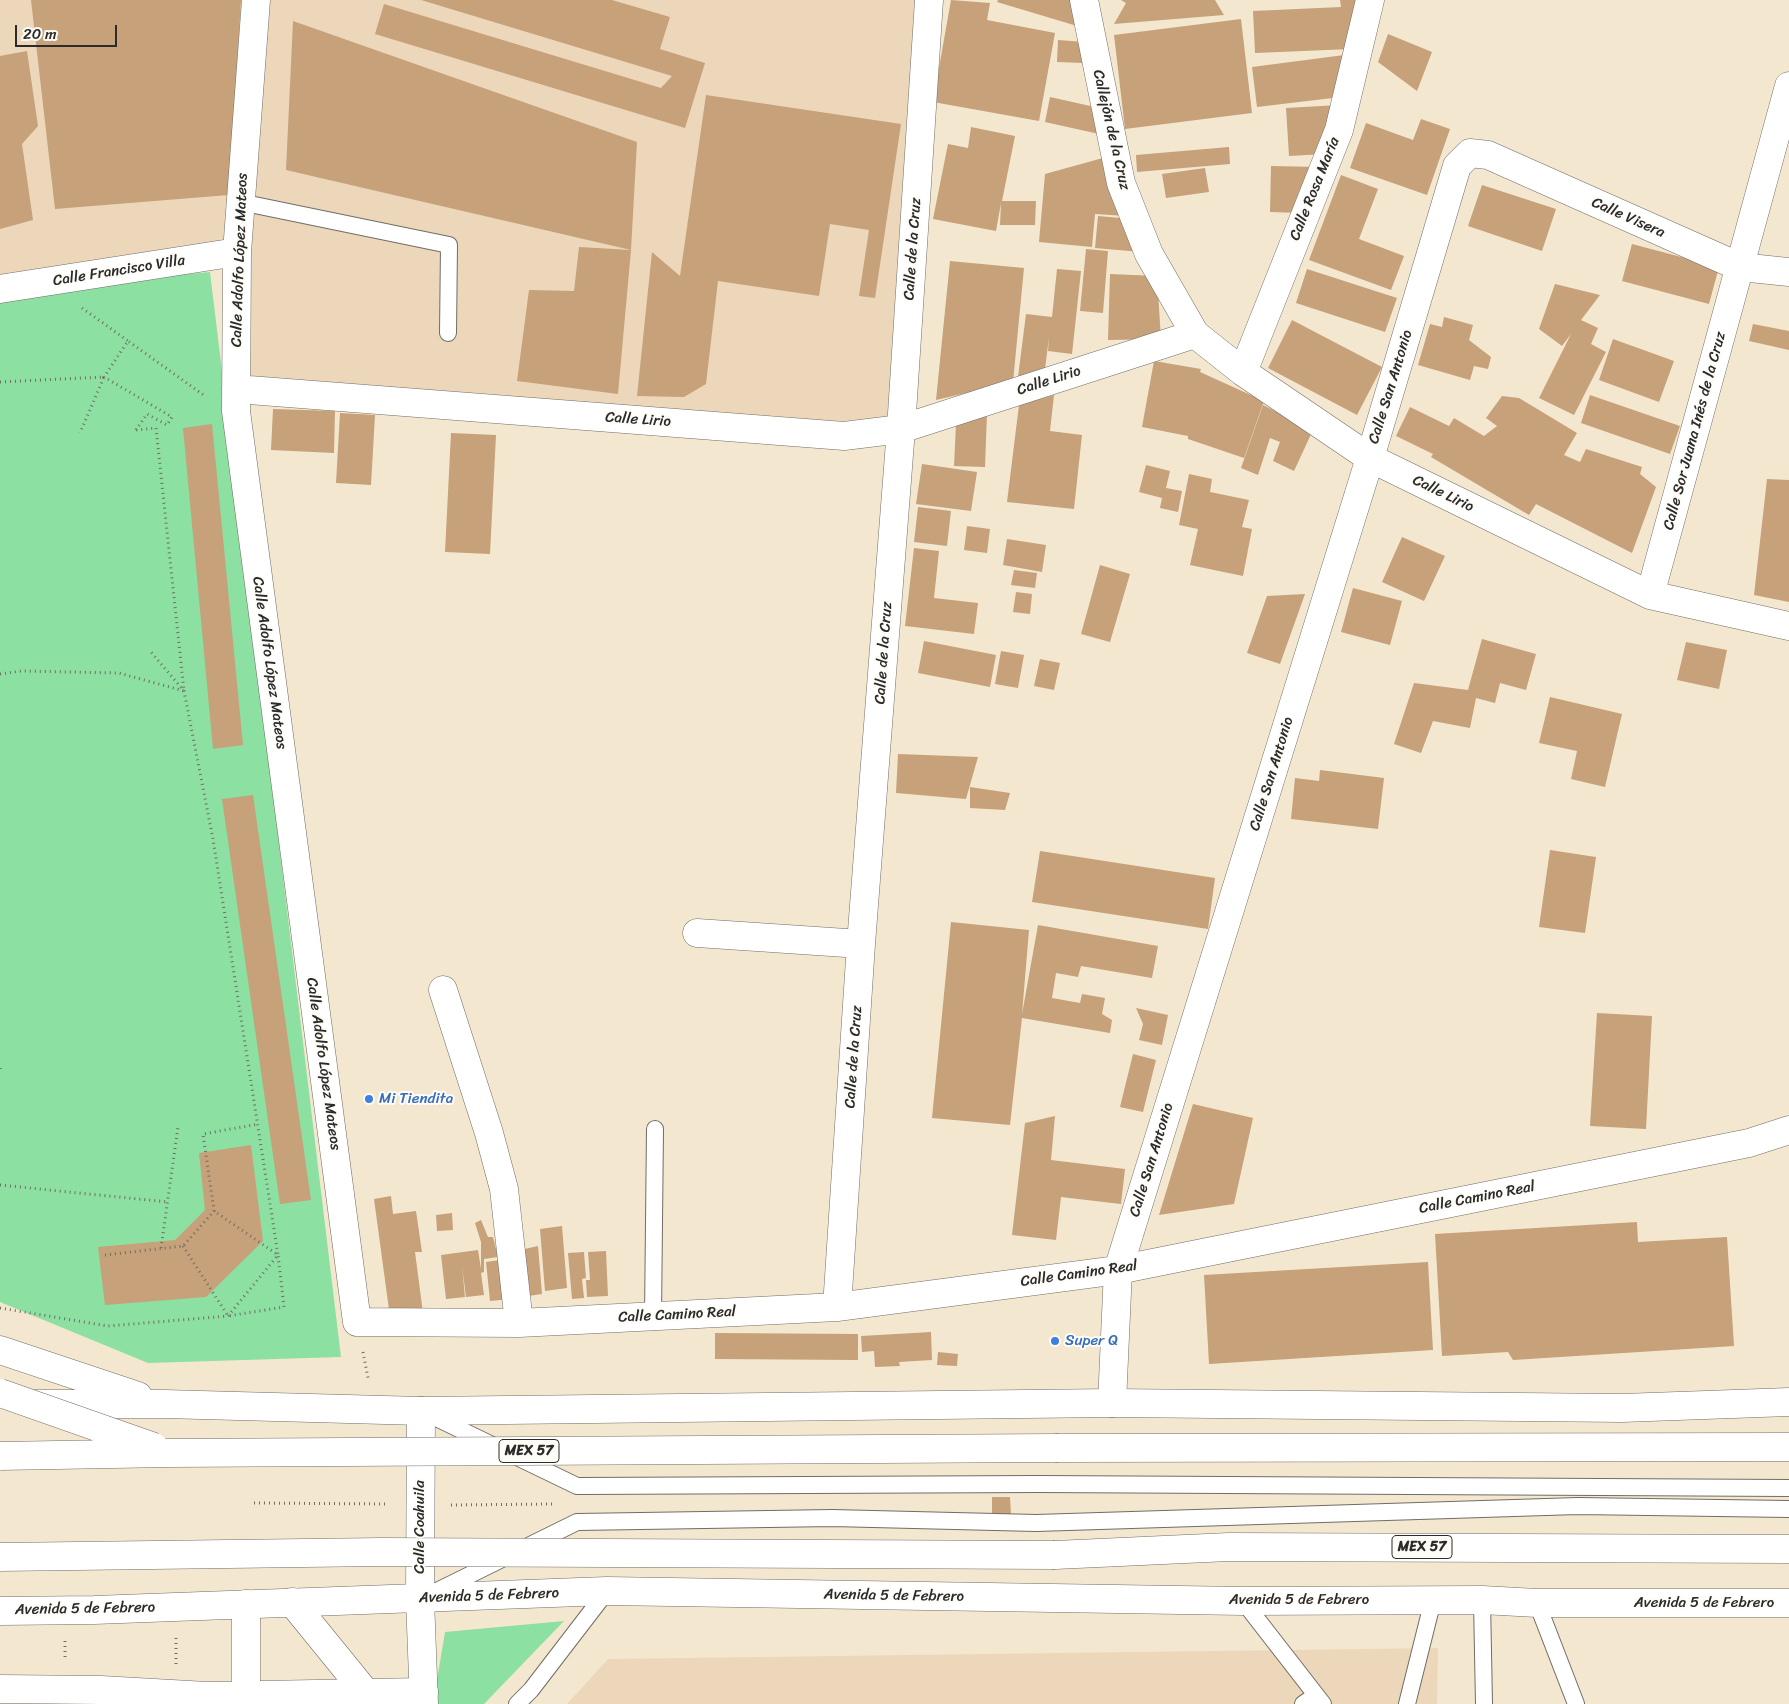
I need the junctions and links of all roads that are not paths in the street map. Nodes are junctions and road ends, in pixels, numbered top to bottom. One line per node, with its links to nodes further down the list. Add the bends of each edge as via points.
1 (256, 0): 7 (main road, Calle Adolfo López Mateos)
2 (929, 0): 16 (main road, Calle de la Cruz)
3 (1084, 0): 13 (main road, Callejón de la Cruz, via 1121,183 1149,254)
4 (1370, 0): 14 (main road, Calle Rosa María, via 1339,130)
5 (1789, 86): 9 (main road, Calle Sor Juana Inés de la Cruz)
6 (1470, 153): 9 (main road, Calle Visera, via 1488,155); 17 (main road, Calle San Antonio, via 1457,166)
7 (240, 202): 8 (main road, Calle Adolfo López Mateos); 12 (lane, via 448,245)
8 (237, 252): 11 (main road, Calle Francisco Villa); 15 (main road, Calle Adolfo López Mateos)
9 (1740, 267): 10 (main road, Calle Visera); 18 (main road, Calle Sor Juana Inés de la Cruz)
10 (1789, 272)
11 (0, 289)
12 (448, 333)
13 (1195, 334): 14 (main road, Calle Lirio); 16 (main road, Calle Lirio)
14 (1243, 372): 17 (main road, Calle Lirio)
15 (236, 400): 16 (main road, Calle Lirio, via 844,436); 28 (main road, Calle Adolfo López Mateos)
16 (901, 429): 21 (main road, Calle de la Cruz)
17 (1370, 458): 18 (main road, Calle Lirio); 25 (main road, Calle San Antonio)
18 (1650, 595): 19 (main road, Calle Lirio)
19 (1789, 626)
20 (696, 933): 21 (main road)
21 (861, 944): 26 (main road, Calle de la Cruz)
22 (443, 990): 29 (main road, via 504,1189)
23 (654, 1129): 27 (lane)
24 (1789, 1130): 25 (main road, Calle Camino Real, via 1749,1143)
25 (1118, 1270): 26 (main road, Calle Camino Real); 33 (main road, Calle San Antonio)
26 (837, 1307): 27 (main road, Calle Camino Real)
27 (653, 1316): 29 (main road, Calle Camino Real)
28 (357, 1322): 29 (main road, Calle Camino Real)
29 (519, 1323)
30 (0, 1350): 35 (main road)
31 (0, 1393): 38 (main road, bridge)
32 (1789, 1402): 33 (main road, via 1622,1408)
33 (1112, 1403): 36 (main road)
34 (0, 1404): 35 (main road)
35 (164, 1404): 36 (main road)
36 (421, 1411): 40 (lane, via 578,1486 1058,1484); 45 (main road, Calle Coahuila)
37 (1789, 1447): 38 (main road, MEX 57, bridge)
38 (170, 1452): 39 (main road, MEX 57, bridge)
39 (0, 1456)
40 (1789, 1488)
41 (1789, 1509): 45 (lane, via 1578,1506 1036,1524 832,1518 577,1522)
42 (1789, 1549): 43 (main road, MEX 57, bridge, via 1229,1547 1055,1556 381,1552)
43 (0, 1557)
44 (607, 1591): 45 (main road, Avenida 5 de Febrero); 48 (main road, Avenida 5 de Febrero); 61 (lane)
45 (420, 1599): 49 (main road, Avenida 5 de Febrero); 58 (main road, Calle Coahuila)
46 (1434, 1600): 47 (main road, Avenida 5 de Febrero); 48 (main road, Avenida 5 de Febrero); 62 (lane)
47 (1482, 1600): 50 (main road, Avenida 5 de Febrero); 63 (lane)
48 (1243, 1601): 60 (lane)
49 (292, 1602): 52 (main road, Avenida 5 de Febrero); 57 (main road)
50 (1537, 1603): 51 (main road, Avenida 5 de Febrero); 64 (lane)
51 (1789, 1603)
52 (246, 1604): 53 (main road, Avenida 5 de Febrero); 56 (main road)
53 (0, 1611)
54 (0, 1689): 55 (main road)
55 (59, 1694): 59 (main road)
56 (246, 1696): 57 (main road); 59 (main road)
57 (366, 1698): 58 (main road)
58 (424, 1698)
59 (207, 1700)
60 (1314, 1701)
61 (517, 1704)
62 (1407, 1704)
63 (1484, 1704)
64 (1576, 1704)

